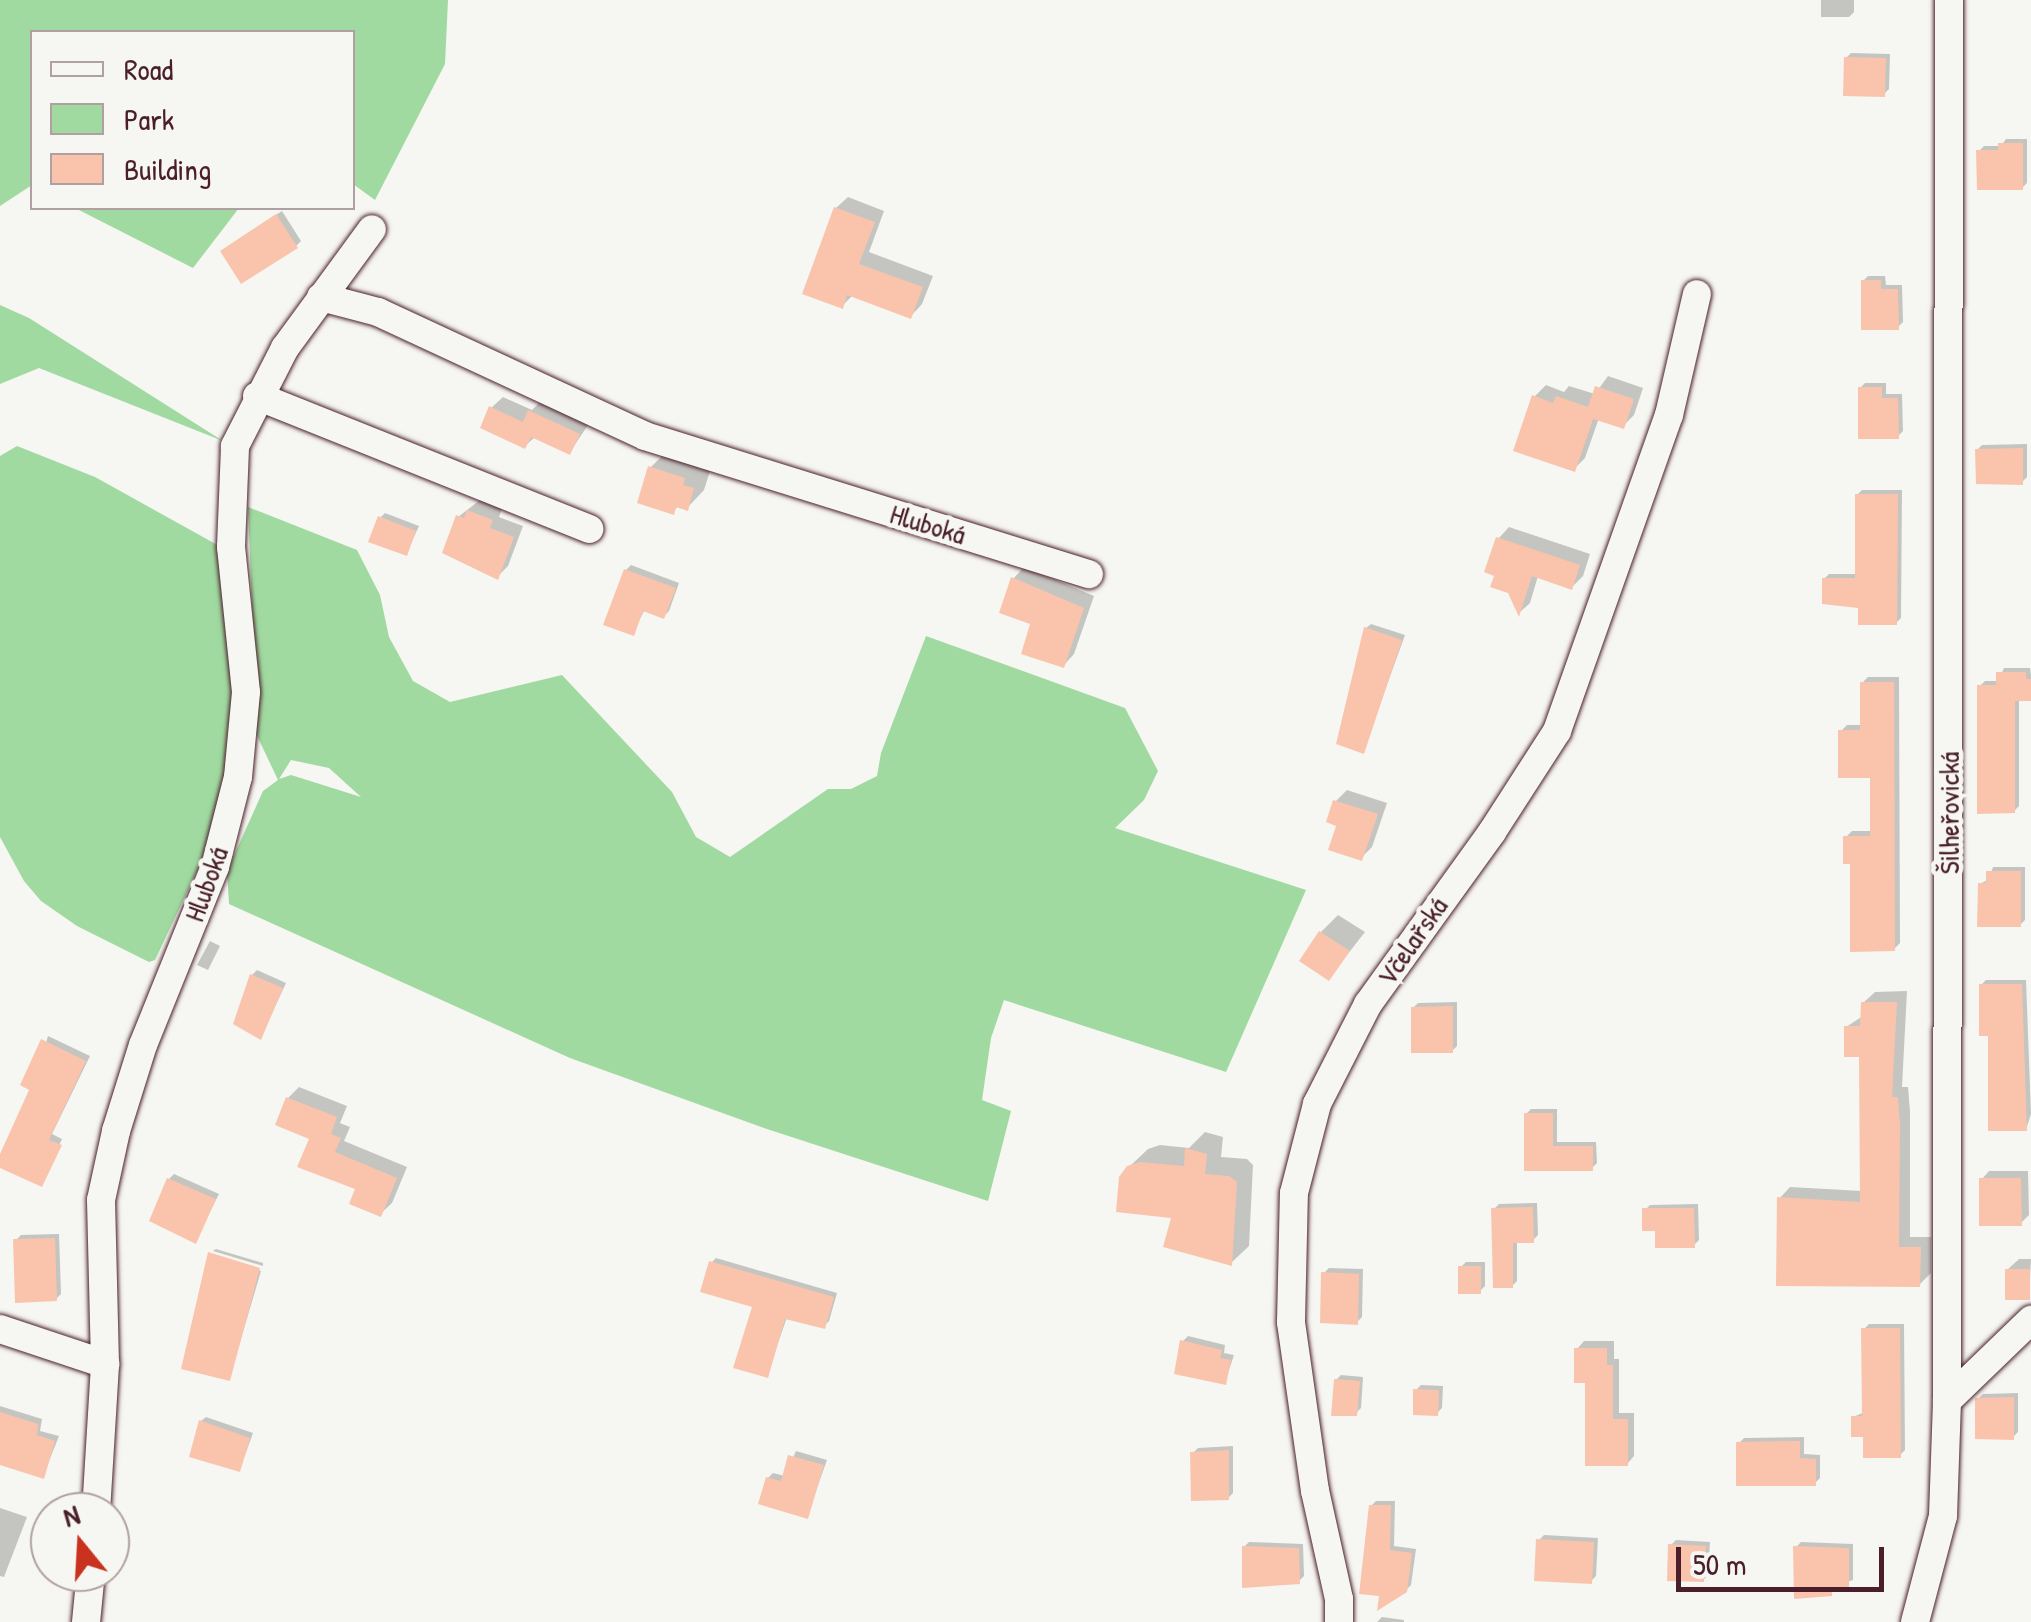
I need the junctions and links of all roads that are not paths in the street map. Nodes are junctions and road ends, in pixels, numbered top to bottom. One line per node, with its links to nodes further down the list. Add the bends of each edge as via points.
1 (1949, 0): 11 (street, Šilheřovická)
2 (372, 229): 4 (street, Hluboká)
3 (1696, 294): 15 (street, Včelařská, via 1669,415 1558,731 1368,1004 1317,1104 1294,1192 1290,1322)
4 (322, 298): 5 (street, Hluboká); 7 (street, Hluboká, via 378,312 646,436)
5 (257, 396): 6 (street); 10 (street, Hluboká, via 235,446 231,547 246,692 238,776 215,867 116,1131 101,1200)
6 (589, 529)
7 (1089, 574)
8 (2031, 1320): 11 (street)
9 (0, 1329): 10 (street)
10 (105, 1364): 12 (street, Hluboká)
11 (1947, 1401): 16 (street, Šilheřovická, via 1943,1516)
12 (97, 1492)
13 (89, 1592): 14 (street)
14 (86, 1622)
15 (1339, 1622)
16 (1915, 1622)

